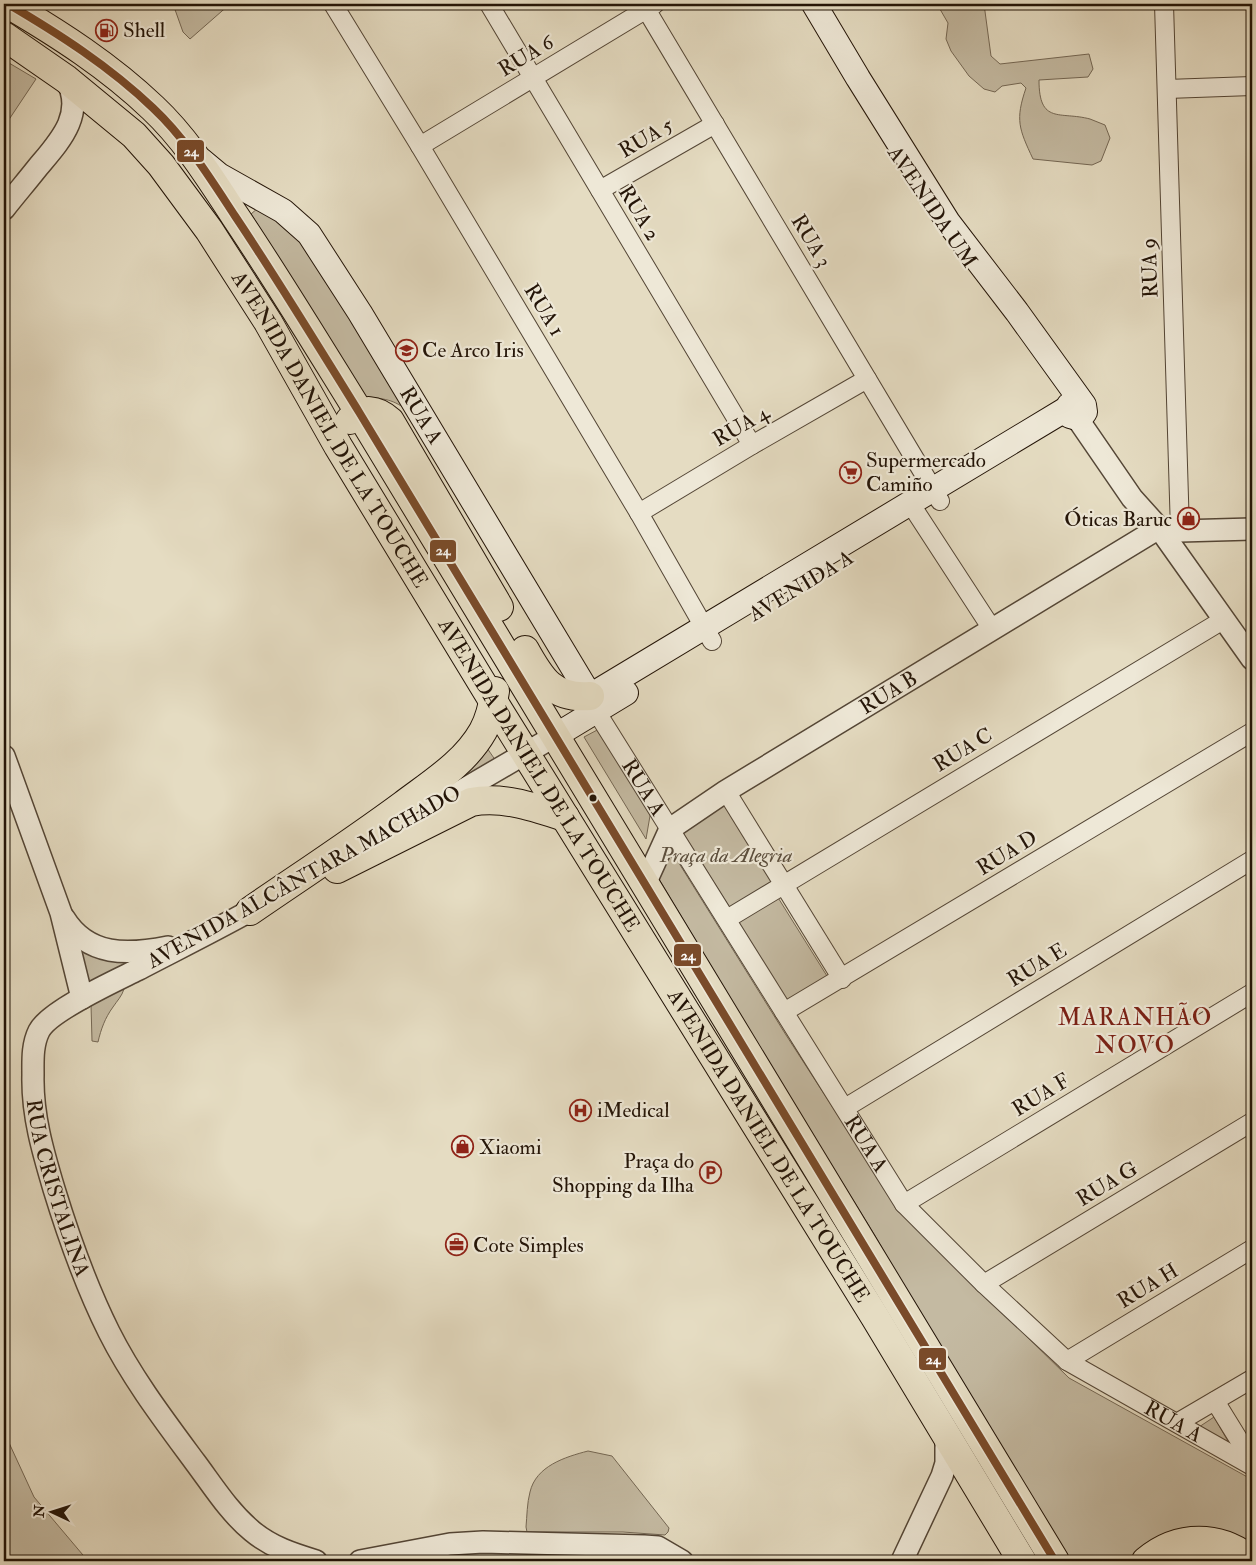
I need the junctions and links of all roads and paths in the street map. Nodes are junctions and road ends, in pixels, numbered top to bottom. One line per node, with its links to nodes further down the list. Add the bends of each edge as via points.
1 (8, 4): 15 (main road, AVENIDA DANIEL DE LA TOUCHE, via 110,70 154,108)
2 (333, 4): 14 (street, RUA 1)
3 (489, 4): 9 (street, RUA 2)
4 (804, 4): 19 (main road, AVENIDA UM, via 942,228)
5 (814, 4): 19 (main road, AVENIDA UM, via 948,222 1017,312)
6 (1164, 4): 12 (street, RUA 9)
7 (648, 6): 9 (street, RUA 6); 13 (street, RUA 3)
8 (4, 36): 10 (main road, AVENIDA DANIEL DE LA TOUCHE)
9 (533, 78): 14 (street, RUA 6); 16 (street, RUA 2)
10 (66, 79): 17 (street, via 73,105 65,133); 22 (main road, AVENIDA DANIEL DE LA TOUCHE, via 134,135 183,194 268,322)
11 (1252, 86): 12 (street)
12 (1167, 89): 28 (street, RUA 9)
13 (715, 124): 16 (street, RUA 5); 18 (street, RUA 3)
14 (420, 146): 25 (street, RUA 1)
15 (192, 152): 20 (main road, AVENIDA DANIEL DE LA TOUCHE); 36 (main road, RUA A, via 220,175 284,211 313,240)
16 (600, 190): 21 (street, RUA 2)
17 (4, 209)
18 (867, 379): 21 (street, RUA 4); 23 (street, RUA 3)
19 (1076, 410): 23 (main road, AVENIDA A); 26 (street, via 1132,498)
20 (359, 412): 22 (main road, via 346,424); 32 (main road, AVENIDA DANIEL DE LA TOUCHE); 34 (main road, via 378,412 390,420)
21 (752, 445): 25 (street, RUA 4)
22 (338, 446): 35 (main road, AVENIDA DANIEL DE LA TOUCHE)
23 (936, 495): 24 (main road, AVENIDA A)
24 (914, 509): 30 (street); 31 (main road, AVENIDA A)
25 (639, 512): 31 (street, RUA 1)
26 (1160, 528): 28 (street); 29 (street); 30 (street, RUA B)
27 (1252, 529): 28 (street)
28 (1180, 530)
29 (1224, 620): 33 (street); 46 (street, RUA C)
30 (992, 629): 41 (street, RUA B)
31 (709, 634): 36 (main road, AVENIDA A)
32 (495, 636): 35 (main road, via 497,660); 38 (main road, AVENIDA DANIEL DE LA TOUCHE)
33 (1250, 651)
34 (537, 672): 36 (main road, via 558,691); 38 (main road)
35 (493, 701): 39 (main road, AVENIDA DANIEL DE LA TOUCHE); 47 (main road, via 483,731 467,754 451,769 369,830)
36 (593, 704): 38 (main road, AVENIDA A); 43 (street, RUA A)
37 (1252, 732): 51 (street, RUA D)
38 (556, 736): 39 (street, AVENIDA A); 45 (main road, AVENIDA DANIEL DE LA TOUCHE)
39 (526, 754): 42 (main road, AVENIDA DANIEL DE LA TOUCHE); 47 (street, AVENIDA ALCÂNTARA MACHADO)
40 (4, 756): 48 (street)
41 (726, 791): 43 (street, RUA B); 46 (street)
42 (565, 817): 47 (main road, via 511,802 471,802); 64 (main road, AVENIDA DANIEL DE LA TOUCHE)
43 (670, 829): 45 (street); 49 (street, RUA A)
44 (1252, 860): 55 (street, RUA E)
45 (645, 884): 74 (main road, AVENIDA DANIEL DE LA TOUCHE)
46 (784, 884): 49 (street, RUA C); 51 (street)
47 (250, 911): 50 (street, AVENIDA ALCÂNTARA MACHADO)
48 (61, 913): 50 (street, via 83,939 122,953); 53 (street)
49 (727, 919): 54 (street, RUA A)
50 (195, 940): 53 (street, AVENIDA ALCÂNTARA MACHADO)
51 (842, 979): 54 (street, RUA D)
52 (1252, 993): 57 (street, RUA F)
53 (82, 998): 68 (street, RUA CRISTALINA, via 40,1028 34,1051 33,1085 42,1149 67,1231 94,1299 138,1382 236,1516 272,1546)
54 (784, 1012): 55 (street, RUA A)
55 (844, 1108): 57 (street, RUA A)
56 (1252, 1122): 59 (street, RUA G)
57 (904, 1204): 59 (street, RUA A)
58 (1252, 1250): 60 (street, RUA H)
59 (984, 1284): 60 (street, RUA A)
60 (1067, 1361): 63 (street, RUA A)
61 (1252, 1378): 62 (street)
62 (1215, 1401): 63 (street); 65 (street, RUA A)
63 (1177, 1423): 66 (street, RUA A)
64 (946, 1436): 67 (main road, AVENIDA DANIEL DE LA TOUCHE); 71 (street, via 946,1463 942,1476)
65 (1252, 1461)
66 (1252, 1466)
67 (991, 1511): 72 (main road); 73 (main road, AVENIDA DANIEL DE LA TOUCHE)
68 (316, 1561)
69 (360, 1561): 70 (street, via 450,1544 510,1542 658,1547)
70 (682, 1561)
71 (902, 1561)
72 (1000, 1561)
73 (1022, 1561)
74 (1055, 1561)
75 (1146, 1561): 78 (main road, via 1165,1548 1200,1540 1218,1542)
76 (1187, 1561): 77 (main road)
77 (1210, 1561)
78 (1252, 1561)

